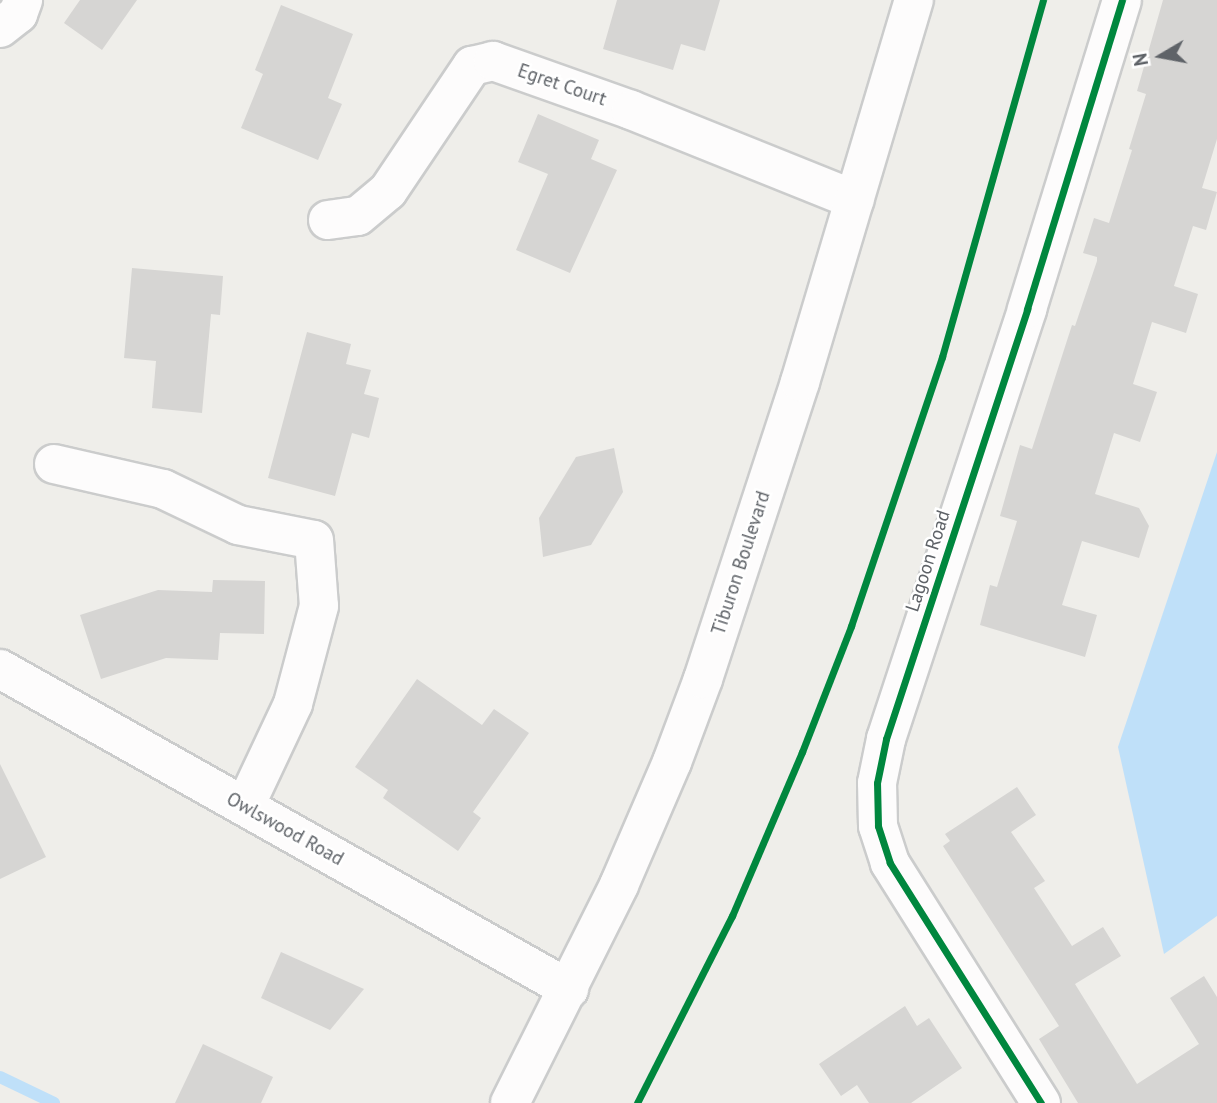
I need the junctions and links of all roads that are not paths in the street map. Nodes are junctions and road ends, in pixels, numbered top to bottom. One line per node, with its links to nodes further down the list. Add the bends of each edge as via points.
1 (23, 0): 4 (street, via 18,14)
2 (914, 0): 5 (street, Tiburon Boulevard)
3 (1122, 0): 12 (street, Lagoon Road, via 887,738 877,783 878,825 891,863)
4 (0, 28)
5 (855, 200): 6 (street, Egret Court, via 631,110 493,61 472,66 388,191 358,216); 10 (street, Tiburon Boulevard, via 703,679 638,844)
6 (328, 220)
7 (54, 464): 9 (street, via 163,489 238,525 314,540 319,606 293,704)
8 (0, 669): 9 (street, Owlswood Road)
9 (245, 806): 10 (street, Owlswood Road)
10 (569, 989): 11 (street, Tiburon Boulevard)
11 (510, 1103)
12 (1041, 1103)

